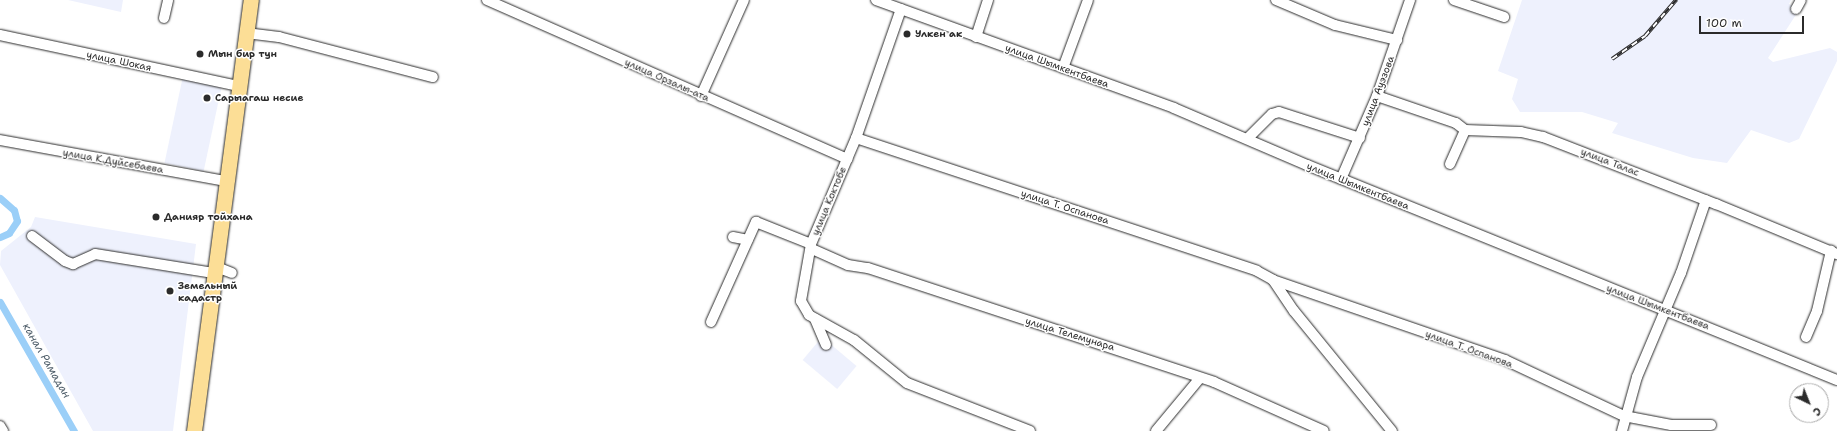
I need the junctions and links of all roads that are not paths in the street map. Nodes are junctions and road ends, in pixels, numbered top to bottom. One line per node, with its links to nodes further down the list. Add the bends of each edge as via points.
1 (168, 0): 14 (street)
2 (251, 0): 16 (highway)
3 (487, 0): 23 (street, улица Орзалы-ата)
4 (744, 0): 23 (street)
5 (879, 0): 12 (street, улица Шымкентбаева)
6 (988, 0): 18 (street)
7 (1088, 0): 20 (street)
8 (1276, 0): 19 (street, via 1335,25)
9 (1410, 0): 19 (street, улица Ауэзова)
10 (1454, 0): 15 (street)
11 (1801, 0): 13 (street)
12 (901, 9): 18 (street, улица Шымкентбаева); 26 (street, улица Коктобе)
13 (1796, 9)
14 (164, 18)
15 (1504, 18)
16 (246, 33): 21 (street, via 279,37); 22 (highway)
17 (0, 35): 22 (street, улица Шокая)
18 (976, 37): 20 (street, улица Шымкентбаева)
19 (1397, 40): 24 (street, улица Ауэзова)
20 (1063, 68): 27 (street, улица Шымкентбаева)
21 (433, 77)
22 (238, 86): 33 (highway)
23 (701, 96): 30 (street, улица Орзалы-ата)
24 (1377, 96): 25 (street, улица Талас, via 1456,123); 28 (street, улица Ауэзова)
25 (1465, 130): 31 (street); 34 (street, улица Талас, via 1521,132 1543,138)
26 (856, 138): 30 (street, улица Коктобе); 42 (street, улица Т. Оспанова, via 1257,271)
27 (1248, 138): 28 (street, via 1272,114 1279,112); 32 (street, улица Шымкентбаева)
28 (1360, 138): 32 (street, улица Ауэзова)
29 (0, 140): 33 (street, улица К.Дуйсебаева)
30 (847, 159): 38 (street, улица Коктобе)
31 (1450, 164)
32 (1341, 179): 43 (street, улица Шымкентбаева)
33 (225, 181): 40 (highway)
34 (1706, 200): 39 (street, улица Талас); 43 (street, via 1681,273)
35 (32, 236): 40 (street, via 65,261 73,264 95,254)
36 (733, 237): 37 (street)
37 (748, 240): 38 (street, улица Телемунара, via 756,222); 45 (street)
38 (811, 247): 44 (street, улица Коктобе, via 801,301 804,309); 48 (street, улица Телемунара, via 848,265 868,268)
39 (1834, 252): 46 (street, via 1817,311)
40 (214, 270): 41 (street); 54 (highway)
41 (232, 273)
42 (1273, 280): 50 (street, улица Т. Оспанова, via 1505,360); 58 (street, улица Т. Оспанова, via 1294,311)
43 (1665, 308): 49 (street, улица Шымкентбаева); 50 (street)
44 (815, 319): 47 (street); 55 (street, улица Коктобе, via 854,340 907,383)
45 (711, 322)
46 (1806, 337)
47 (826, 345)
48 (1200, 378): 56 (street); 57 (street, улица Телемунара)
49 (1837, 380)
50 (1624, 416): 51 (street, улица Т. Оспанова, via 1670,425); 59 (street)
51 (1711, 425)
52 (0, 426): 53 (street)
53 (3, 431)
54 (194, 431)
55 (1030, 431)
56 (1156, 431)
57 (1324, 431)
58 (1392, 431)
59 (1622, 431)

